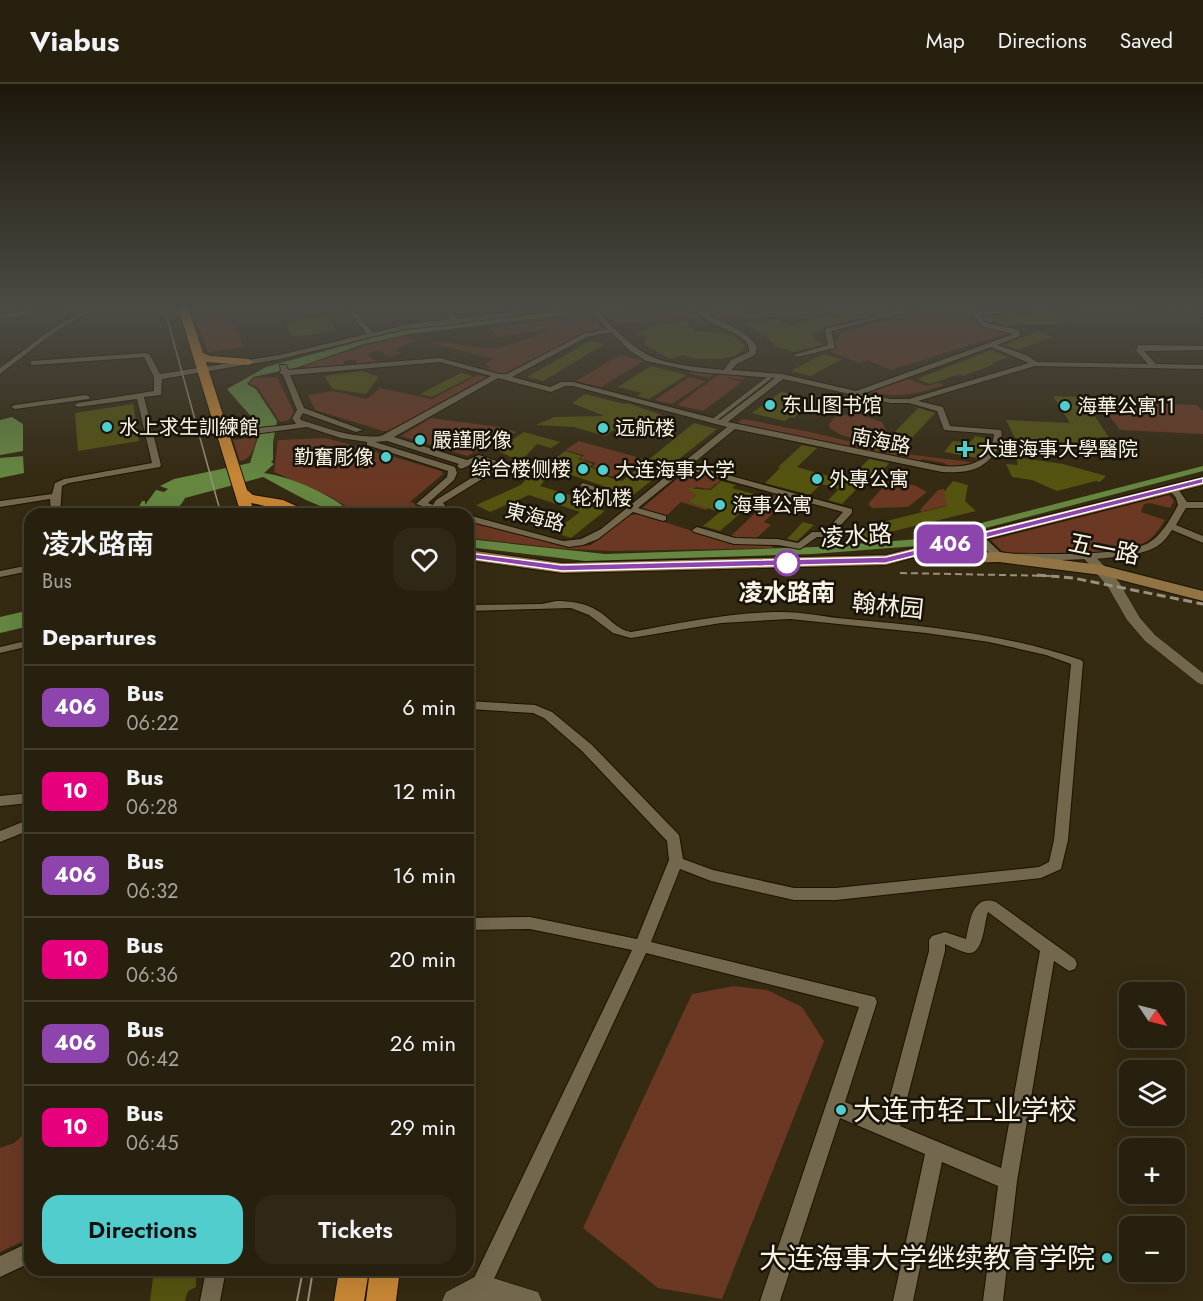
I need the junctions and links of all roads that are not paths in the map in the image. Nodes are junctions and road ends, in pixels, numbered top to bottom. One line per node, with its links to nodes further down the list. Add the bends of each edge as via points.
1 (151, 364): 22 (street)
2 (196, 364): 17 (highway)
3 (198, 364): 17 (highway)
4 (238, 364): 17 (street)
5 (245, 364): 24 (highway, via 220,375)
6 (280, 364): 19 (street)
7 (391, 364): 19 (street, 南海路)
8 (454, 364): 20 (street, 南海路)
9 (532, 364): 20 (street, via 508,376)
10 (670, 364): 18 (street)
11 (733, 364): 18 (street)
12 (940, 364): 26 (street)
13 (1035, 364): 15 (street); 27 (street)
14 (1152, 364): 15 (street)
15 (1154, 366): 16 (street)
16 (1203, 367)
17 (198, 370): 22 (street); 24 (highway); 44 (highway)
18 (727, 371): 21 (street)
19 (284, 372): 30 (street)
20 (498, 376): 32 (street, 南海路, via 551,390 573,384); 38 (street)
21 (782, 376): 26 (street); 33 (street)
22 (158, 377): 25 (street, via 158,393)
23 (769, 378): 32 (street)
24 (208, 387): 37 (highway)
25 (140, 393): 28 (street); 29 (street); 52 (street, via 157,465 67,481 58,485)
26 (857, 394): 27 (street)
27 (909, 401): 35 (street, 南海路, via 940,409 947,428 998,432 995,446 979,466 942,469)
28 (78, 405)
29 (15, 407)
30 (301, 410): 31 (street); 34 (street, via 296,418)
31 (328, 420): 34 (street); 38 (street)
32 (713, 421): 33 (street, 南海路)
33 (722, 423): 35 (street, 南海路)
34 (307, 425): 36 (street); 37 (street)
35 (733, 426): 45 (street, 東海路)
36 (334, 433): 38 (street, via 371,440); 39 (street)
37 (223, 435): 44 (highway)
38 (387, 438): 39 (street, via 382,441); 40 (street)
39 (384, 447): 41 (street)
40 (429, 451): 41 (street); 42 (street)
41 (417, 458): 47 (street)
42 (466, 463): 43 (street, via 479,458); 47 (street)
43 (499, 465): 46 (street); 61 (street, via 439,502)
44 (227, 466): 51 (highway)
45 (685, 466): 54 (street, 東海路); 65 (street, via 849,511 827,535 815,534 800,546 734,542)
46 (514, 470)
47 (453, 471): 60 (street, via 451,478 421,504)
48 (1203, 481): 50 (main road, 凌水路)
49 (583, 485): 54 (street)
50 (1173, 488): 55 (street); 66 (main road, 凌水路)
51 (236, 492): 58 (highway); 59 (highway)
52 (56, 498): 53 (street); 57 (street)
53 (0, 504)
54 (631, 504): 62 (street); 63 (street, 東海路, via 588,541 575,544)
55 (1183, 505): 56 (street); 64 (street)
56 (1203, 505)
57 (56, 508)
58 (240, 508)
59 (290, 508)
60 (434, 508)
61 (442, 508)
62 (663, 519)
63 (474, 520)
64 (1171, 526): 67 (street); 69 (street, via 1149,547 1127,553)
65 (697, 530)
66 (979, 537): 68 (main road, 凌水路); 71 (street)
67 (1203, 540)
68 (942, 546): 72 (street); 73 (main road, 凌水路)
69 (1087, 555): 71 (street); 75 (street)
70 (474, 556): 73 (main road, 凌水路, via 562,568)
71 (999, 557): 72 (main road, 五一路); 75 (main road, 五一路)
72 (955, 558): 73 (main road, 五一路)
73 (886, 560)
74 (24, 569): 76 (street)
75 (1101, 570): 77 (main road, 五一路); 83 (street, via 1150,638)
76 (0, 574)
77 (1203, 596)
78 (474, 608): 89 (street, 翰林园, via 576,606 597,614 621,634 631,635 723,619 790,615 993,641 1077,662 1056,864 1041,872 836,894 794,894 755,887)
79 (24, 639): 81 (street)
80 (24, 644): 82 (street)
81 (0, 645)
82 (0, 650)
83 (1203, 680)
84 (474, 706): 89 (street, via 535,709 563,726 674,839)
85 (24, 799): 86 (street)
86 (0, 801)
87 (24, 827): 88 (street)
88 (0, 837)
89 (675, 862): 91 (street)
90 (474, 924): 91 (street, via 530,923)
91 (642, 946): 94 (street, via 869,1002); 103 (street)
92 (1048, 949): 93 (street); 95 (street, via 991,906 980,911 970,947 945,938 937,940); 97 (street)
93 (1069, 964)
94 (832, 1106): 95 (street); 109 (street)
95 (890, 1131): 96 (street)
96 (935, 1150): 97 (street); 110 (street)
97 (1008, 1181): 111 (street)
98 (24, 1255): 99 (street)
99 (0, 1267)
100 (215, 1276): 104 (street)
101 (353, 1276): 105 (highway)
102 (384, 1276): 106 (highway)
103 (480, 1287): 107 (street); 108 (street)
104 (210, 1301)
105 (349, 1301)
106 (381, 1301)
107 (455, 1301)
108 (529, 1301)
109 (770, 1301)
110 (903, 1301)
111 (993, 1301)

